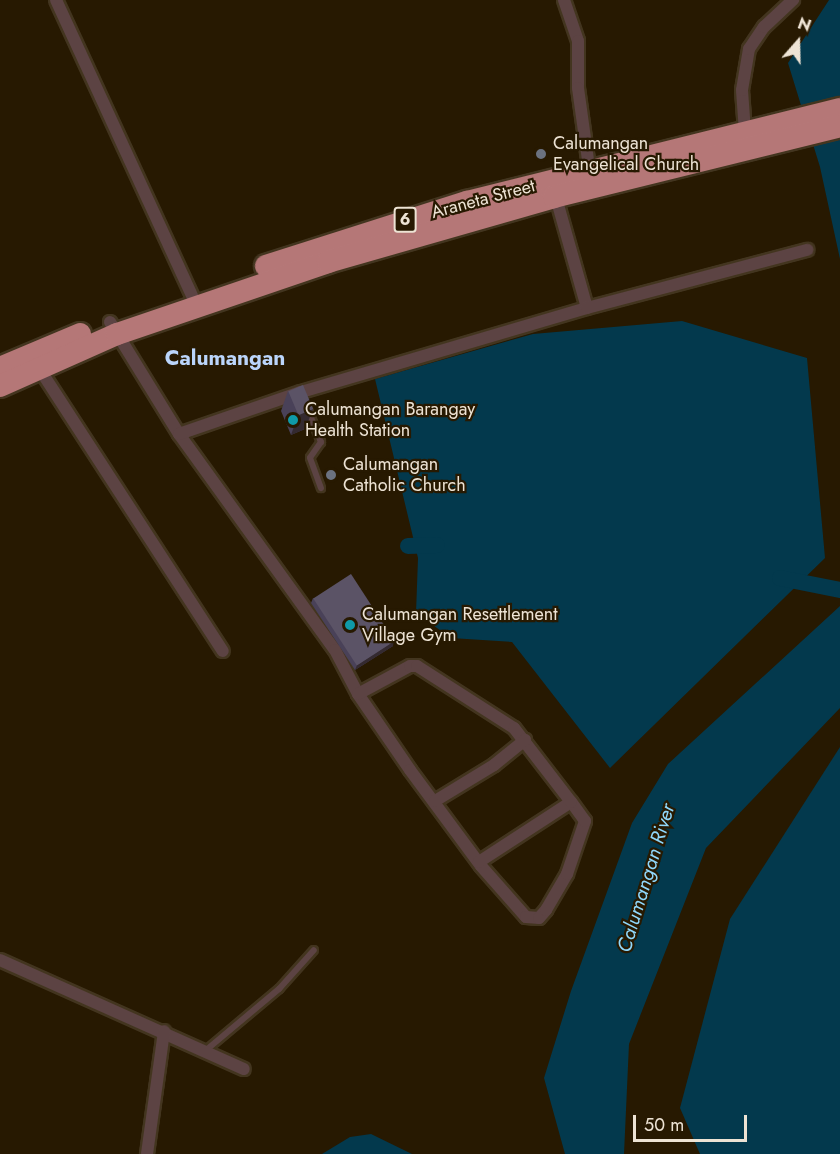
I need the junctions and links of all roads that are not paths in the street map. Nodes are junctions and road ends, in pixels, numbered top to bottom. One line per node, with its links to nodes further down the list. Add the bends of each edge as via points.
1 (56, 0): 11 (street)
2 (564, 0): 8 (street, via 578,41 578,88)
3 (793, 0): 7 (street, via 764,27 749,49 742,90)
4 (840, 110): 6 (highway)
5 (840, 126): 6 (highway)
6 (794, 129): 7 (highway); 8 (highway)
7 (745, 132): 8 (highway)
8 (591, 180): 9 (highway)
9 (554, 189): 11 (highway); 12 (street)
10 (807, 250): 12 (street)
11 (189, 288): 13 (highway)
12 (587, 308): 17 (street)
13 (114, 328): 14 (highway); 18 (street)
14 (34, 361): 15 (highway); 16 (highway); 20 (street)
15 (0, 368)
16 (0, 386)
17 (301, 392): 18 (street); 19 (lane, via 321,442 310,462)
18 (179, 434): 21 (street, via 335,650)
19 (321, 488)
20 (223, 651)
21 (358, 694): 22 (street, via 410,666 417,666 504,721); 23 (street)
22 (525, 740): 23 (street, via 494,765); 24 (street)
23 (435, 801): 25 (street)
24 (571, 802): 25 (street); 25 (street, via 583,816 584,829 567,874 539,918 526,917)
25 (479, 862)
26 (314, 950): 29 (lane, via 279,989)
27 (0, 960): 28 (street)
28 (164, 1031): 29 (street); 31 (street)
29 (204, 1051): 30 (street)
30 (244, 1069)
31 (147, 1154)

